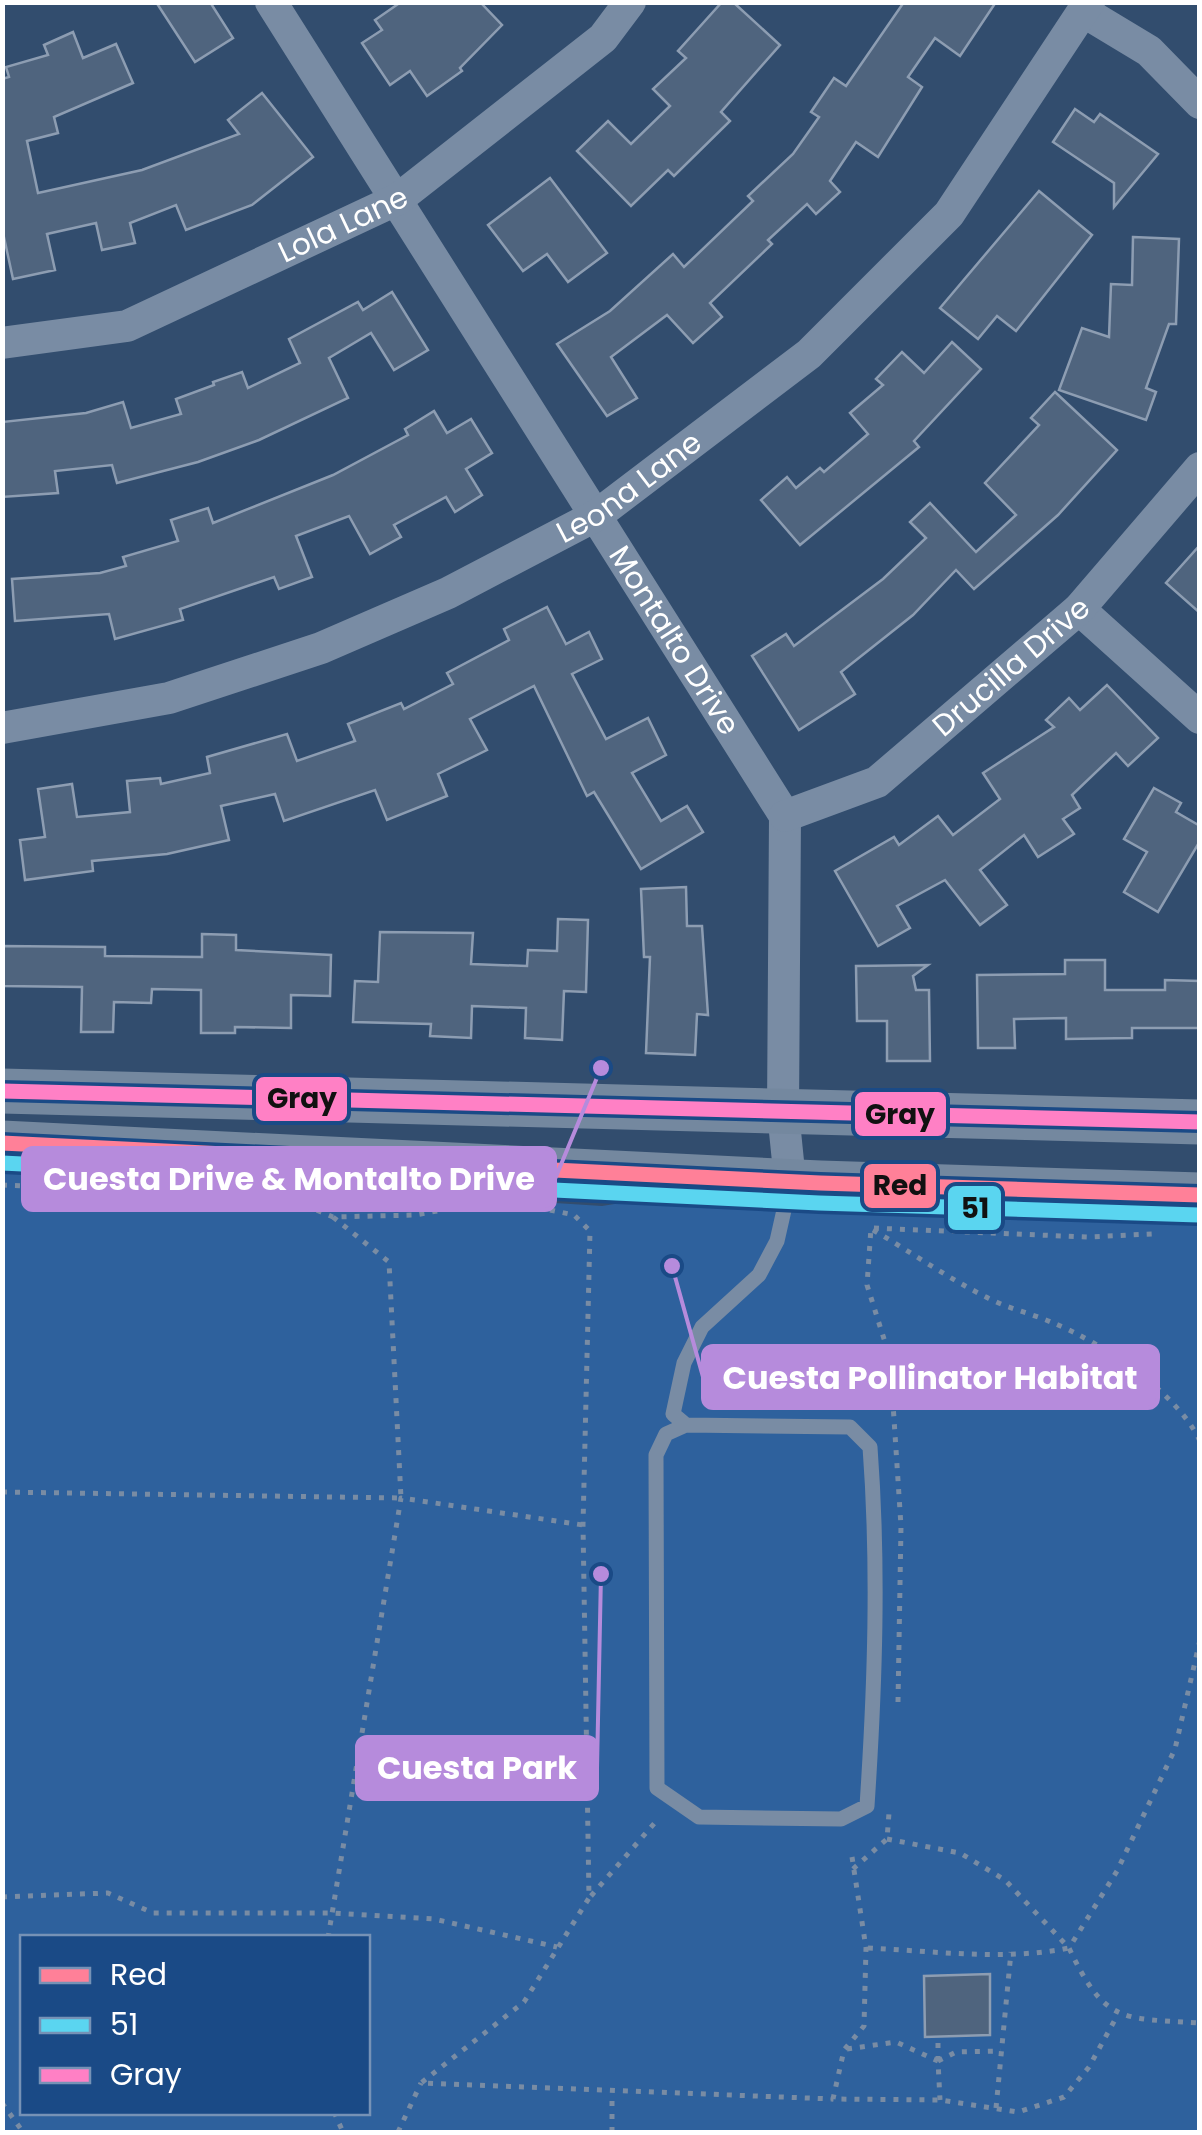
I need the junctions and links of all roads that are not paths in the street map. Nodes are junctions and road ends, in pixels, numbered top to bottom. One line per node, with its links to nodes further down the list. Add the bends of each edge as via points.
1 (271, 2): 5 (street, Montalto Drive)
2 (630, 2): 5 (street, Lola Lane, via 603,38)
3 (1087, 8): 4 (street, via 1149,52); 8 (street, Leona Lane, via 949,214 808,354)
4 (1200, 103)
5 (398, 199): 6 (street, Lola Lane, via 127,326); 8 (street, Montalto Drive)
6 (2, 343)
7 (1200, 468): 9 (street, Drucilla Drive)
8 (597, 515): 11 (street, Leona Lane, via 448,593 320,648 169,698); 12 (street, Montalto Drive)
9 (1079, 610): 10 (street); 12 (street, Drucilla Drive, via 877,782)
10 (1200, 718)
11 (2, 728)
12 (785, 816): 14 (street)
13 (2, 1091): 14 (main road)
14 (783, 1112): 15 (main road); 17 (street)
15 (1200, 1122)
16 (2, 1144): 17 (main road)
17 (790, 1181): 18 (main road); 19 (lane, via 776,1241 759,1274 702,1328 684,1363 673,1414)
18 (1200, 1196)
19 (686, 1425): 19 (lane, via 850,1427 870,1447 877,1626 867,1806 841,1819 699,1817 657,1788 656,1455 666,1434)

